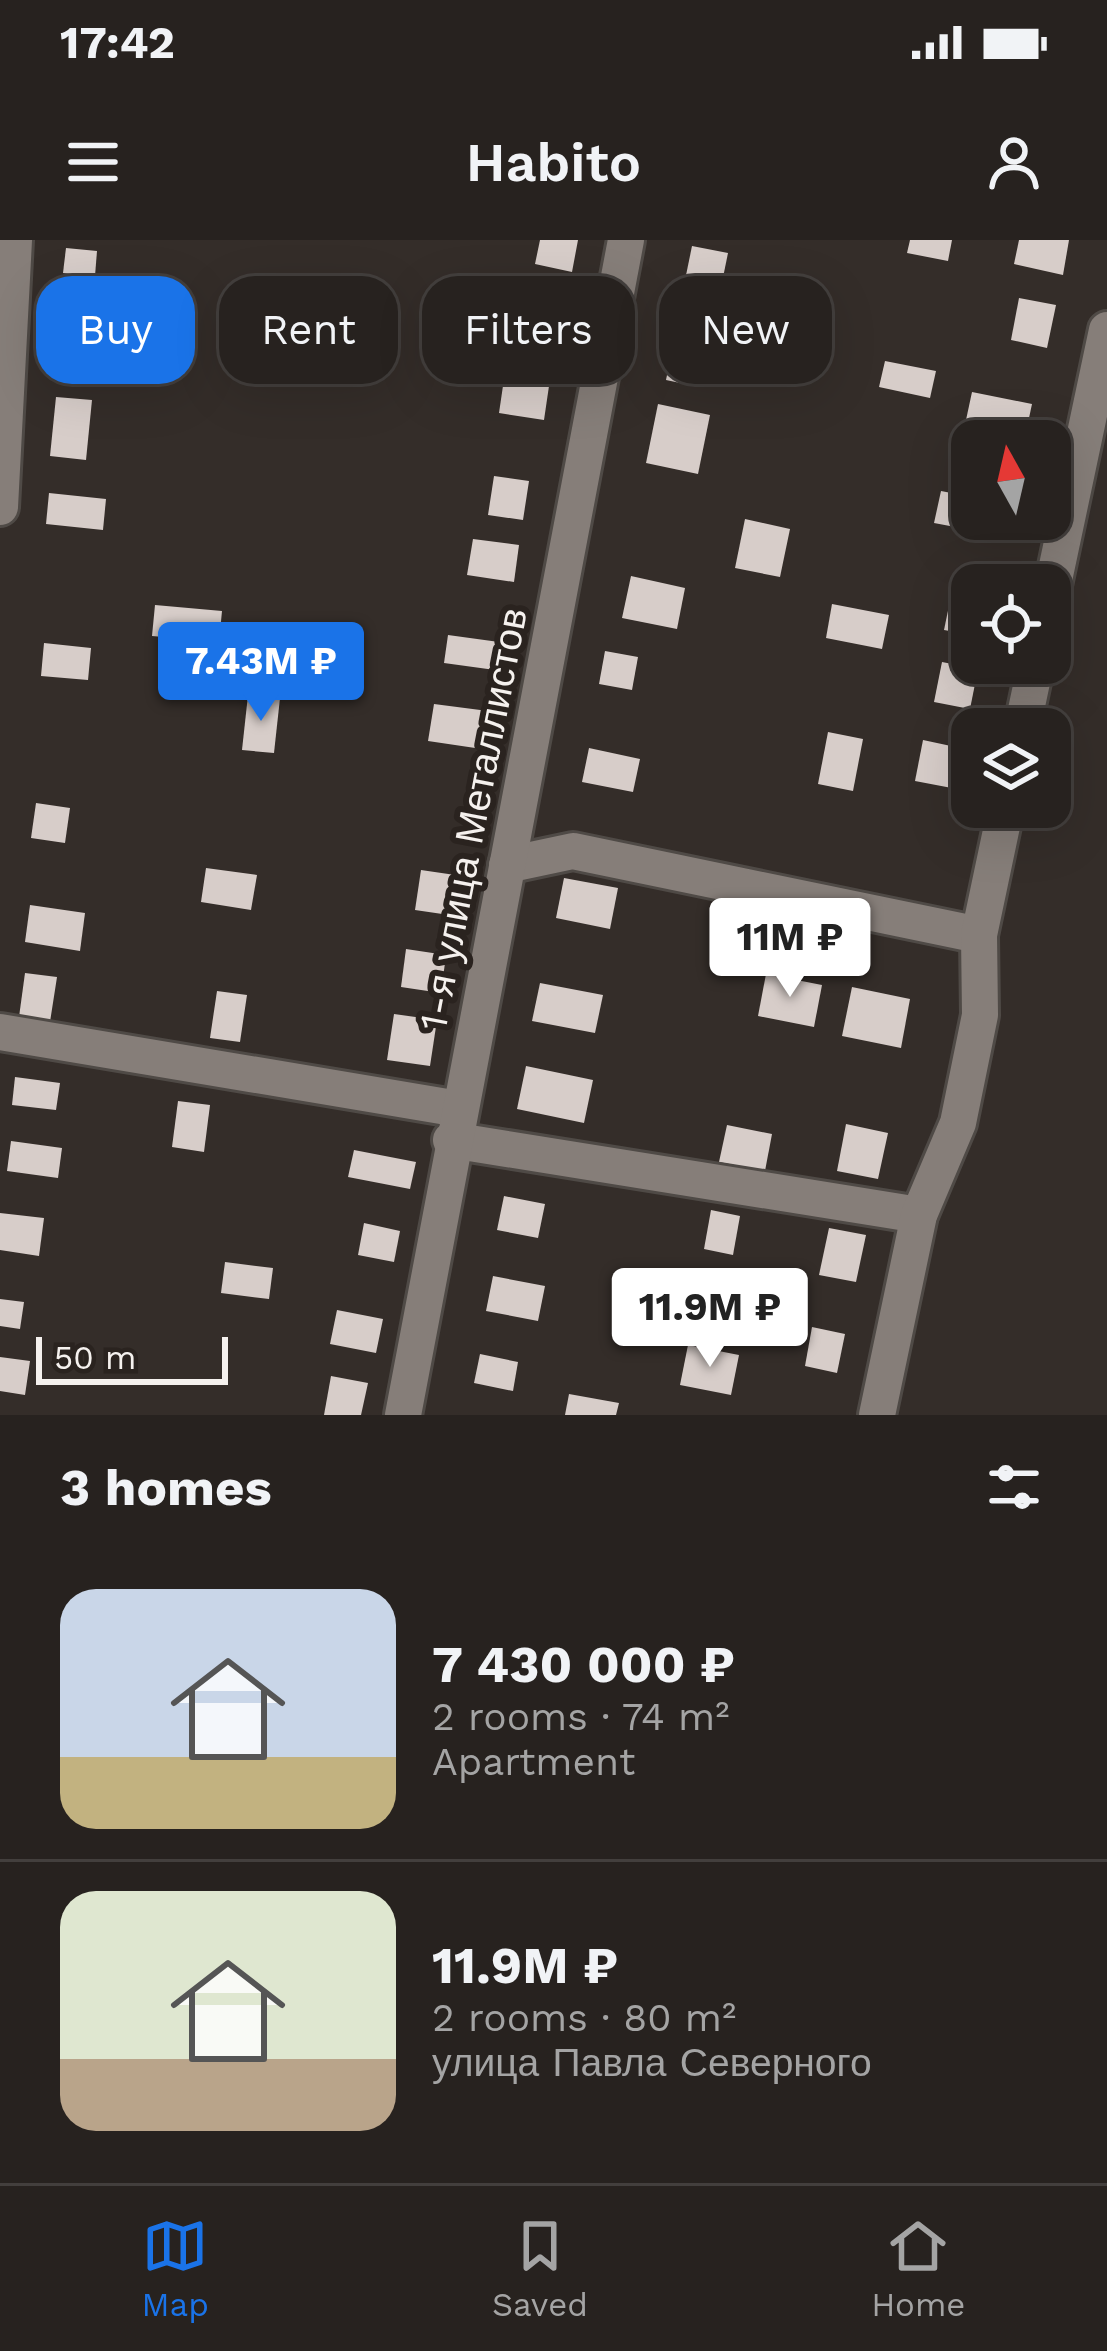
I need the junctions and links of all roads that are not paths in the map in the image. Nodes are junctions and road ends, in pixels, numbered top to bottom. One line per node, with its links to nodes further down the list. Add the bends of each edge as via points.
1 (14, 240): 4 (street)
2 (626, 240): 7 (street, 1-я улица Металлистов)
3 (1107, 330): 5 (street)
4 (0, 507)
5 (1057, 564)
6 (1002, 828): 8 (street)
7 (507, 865): 8 (street, via 572,851); 10 (street, 1-я улица Металлистов)
8 (979, 935): 11 (street, via 980,1015 958,1123)
9 (0, 1032): 10 (street)
10 (455, 1124): 11 (street); 12 (street, 1-я улица Металлистов)
11 (919, 1215): 13 (street)
12 (403, 1415)
13 (878, 1415)

